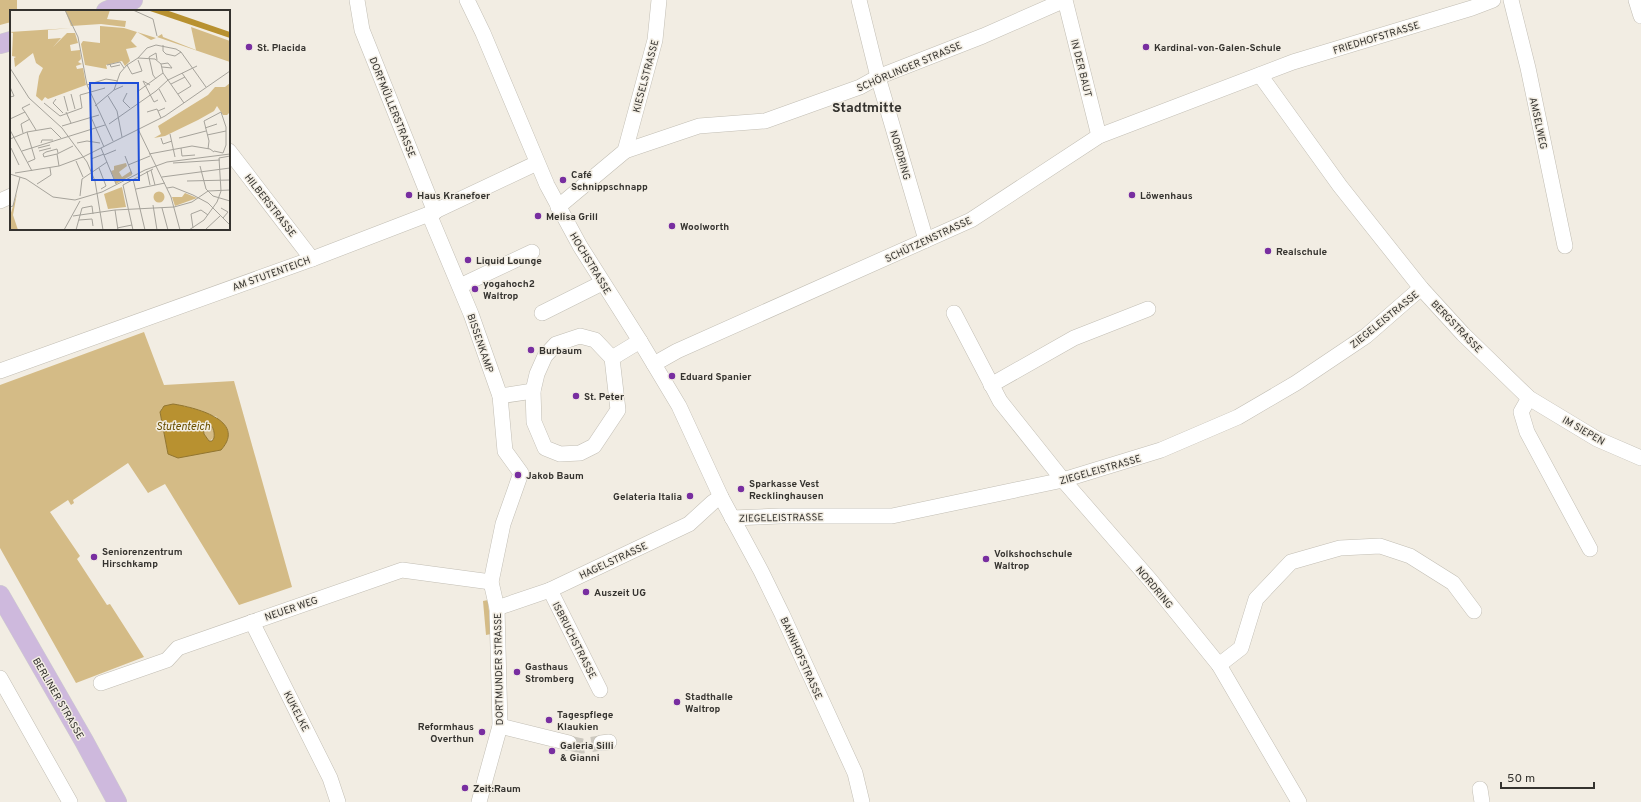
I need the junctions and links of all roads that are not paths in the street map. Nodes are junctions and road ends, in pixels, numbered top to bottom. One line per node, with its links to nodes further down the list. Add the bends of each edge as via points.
1 (357, 0): 23 (street, DORFMÜLLERSTRASSE, via 362,30)
2 (466, 0): 19 (street, HOCHSTRASSE, via 483,33)
3 (659, 0): 17 (street, KIESELSTRASSE, via 655,40)
4 (859, 0): 15 (street, NORDRING)
5 (1065, 0): 15 (street, SCHÖRLINGER STRASSE, via 983,36); 16 (street, IN DER BAUT)
6 (1493, 0): 14 (street, FRIEDHOFSTRASSE, via 1293,62)
7 (1511, 0): 25 (street, AMSELWEG, via 1528,68)
8 (1636, 0): 11 (street)
9 (127, 4): 10 (main road)
10 (109, 10)
11 (1641, 16)
12 (10, 40): 13 (main road)
13 (0, 44)
14 (1260, 75): 16 (street, SCHÜTZENSTRASSE); 30 (street, BERGSTRASSE, via 1340,186)
15 (878, 77): 17 (street, SCHÖRLINGER STRASSE, via 860,87 765,121 699,126); 24 (street, NORDRING)
16 (1099, 136): 24 (street, SCHÜTZENSTRASSE, via 971,220)
17 (625, 151): 22 (street, SCHÖRLINGER STRASSE)
18 (230, 152): 27 (street, HILBERSTRASSE)
19 (537, 163): 22 (street, HOCHSTRASSE); 23 (street, AM STUTENTEICH)
20 (10, 196): 21 (street)
21 (0, 201)
22 (558, 207): 28 (street, HOCHSTRASSE)
23 (432, 213): 27 (street, AM STUTENTEICH); 29 (street, BISSENKAMP)
24 (926, 240): 36 (street, SCHÜTZENSTRASSE, via 677,351)
25 (1565, 246)
26 (532, 252): 29 (street)
27 (312, 259): 37 (street, AM STUTENTEICH)
28 (602, 283): 32 (street); 34 (street, HOCHSTRASSE)
29 (460, 286): 40 (street, BISSENKAMP)
30 (1421, 288): 41 (street, BERGSTRASSE, via 1463,334); 43 (street, ZIEGELEISTRASSE, via 1366,336 1296,383 1238,417 1161,450)
31 (1148, 309): 38 (street, via 1074,338)
32 (542, 313)
33 (954, 313): 38 (street, NORDRING)
34 (640, 341): 35 (street); 36 (street, HOCHSTRASSE)
35 (612, 358): 39 (street, via 595,340 580,336 556,344 545,356); 39 (street, via 618,410 594,446 580,453 560,454 545,448 534,422)
36 (654, 364): 44 (street, HOCHSTRASSE, via 679,406)
37 (0, 371)
38 (991, 385): 43 (street, NORDRING, via 1000,401)
39 (532, 391): 40 (street)
40 (500, 396): 47 (street, BISSENKAMP, via 505,451 521,473 503,524)
41 (1529, 398): 42 (street, IM SIEPEN, via 1597,439); 46 (street, via 1521,412 1527,432)
42 (1641, 458)
43 (1063, 480): 45 (street, ZIEGELEISTRASSE, via 892,516); 53 (street, NORDRING, via 1151,581)
44 (721, 497): 45 (street, HOCHSTRASSE); 48 (street, HAGELSTRASSE, via 689,524)
45 (732, 518): 60 (street, BAHNHOFSTRASSE, via 782,614 855,773)
46 (1590, 550)
47 (491, 582): 50 (street, DORTMUNDER STRASSE); 52 (street, NEUER WEG, via 402,570)
48 (550, 590): 50 (street, HAGELSTRASSE); 56 (street, ISBRUCHSTRASSE)
49 (0, 595): 62 (main road, BERLINER STRASSE)
50 (497, 608): 58 (street, DORTMUNDER STRASSE)
51 (1474, 611): 53 (street, via 1453,583 1410,556 1380,546 1340,548 1291,562 1256,599 1241,648)
52 (252, 622): 55 (street, NEUER WEG, via 178,648 167,660); 63 (street, KUKELKE, via 330,778)
53 (1219, 665): 65 (street, NORDRING)
54 (0, 678): 57 (street)
55 (101, 683)
56 (600, 690)
57 (6, 703): 61 (street)
58 (500, 726): 59 (street); 64 (street, DORTMUNDER STRASSE)
59 (569, 743)
60 (860, 801)
61 (70, 802)
62 (117, 802)
63 (338, 802)
64 (479, 802)
65 (1299, 802)

